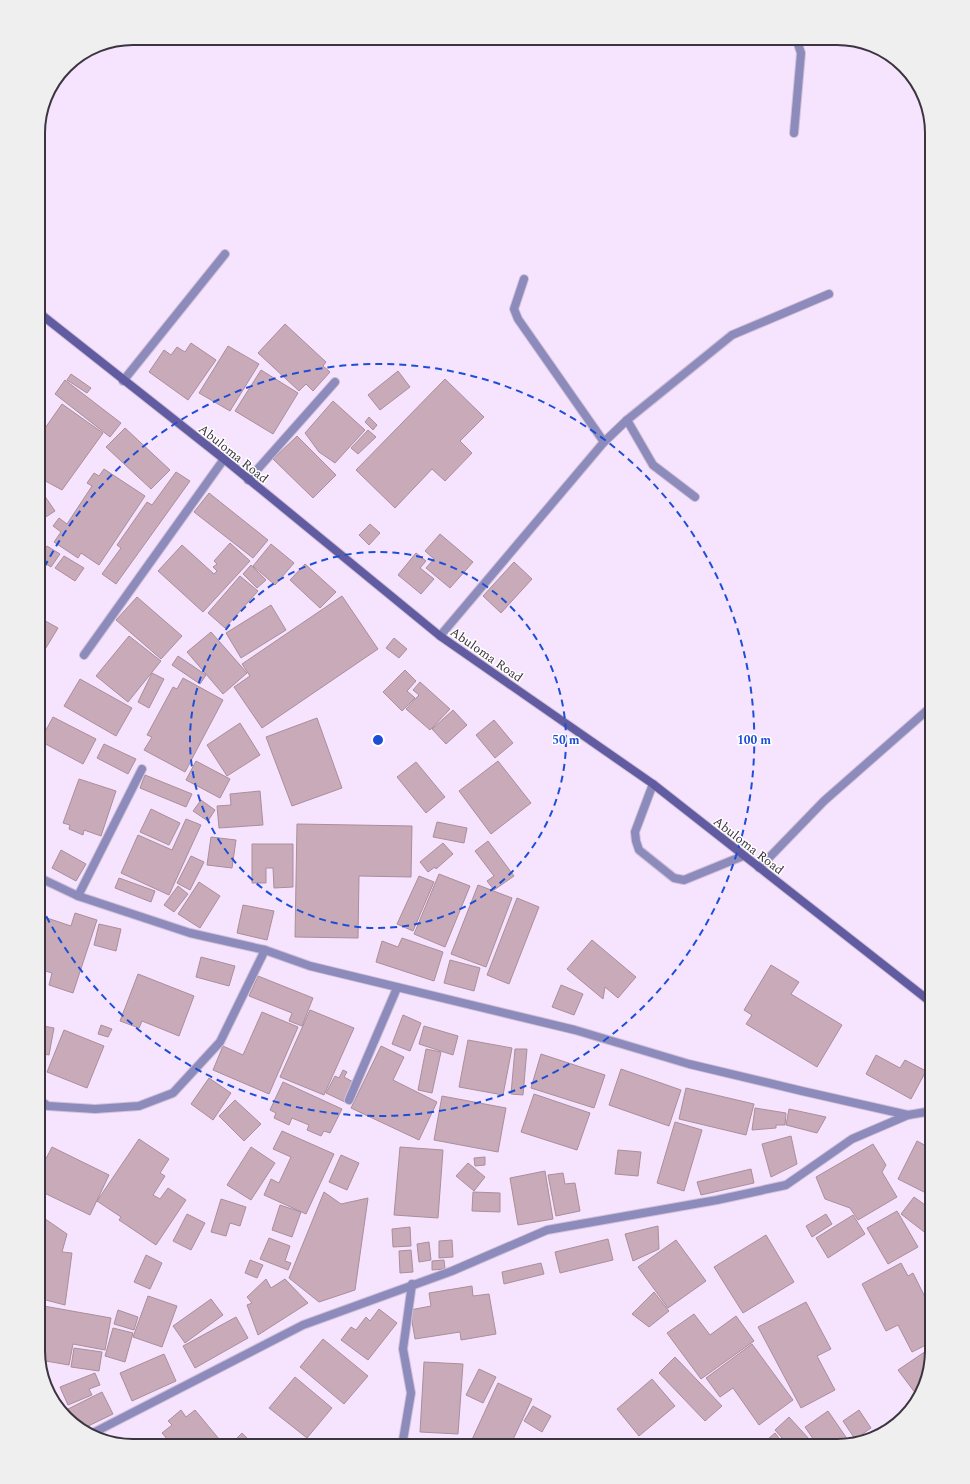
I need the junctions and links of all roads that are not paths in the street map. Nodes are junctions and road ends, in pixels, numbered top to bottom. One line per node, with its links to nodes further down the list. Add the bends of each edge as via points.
1 (798, 45): 2 (street, via 801,52)
2 (794, 133)
3 (225, 254): 7 (street)
4 (524, 279): 10 (street, via 514,309 518,319)
5 (829, 294): 9 (street, via 732,335)
6 (45, 318): 7 (street, Abuloma Road)
7 (123, 381): 11 (street, Abuloma Road)
8 (335, 382): 12 (street)
9 (627, 420): 10 (street); 13 (street, via 653,465)
10 (604, 442): 14 (street)
11 (224, 459): 12 (street, Abuloma Road); 15 (street)
12 (248, 480): 14 (street, Abuloma Road)
13 (695, 497)
14 (440, 636): 18 (street, Abuloma Road)
15 (84, 655)
16 (925, 712): 20 (street, via 824,801)
17 (142, 769): 22 (street)
18 (653, 784): 19 (street, Abuloma Road); 19 (street, via 635,832 639,850 674,878 684,880)
19 (743, 856): 20 (street, Abuloma Road)
20 (759, 868): 25 (street, Abuloma Road)
21 (45, 880): 22 (street)
22 (78, 896): 23 (street, via 190,933)
23 (265, 950): 24 (street, via 310,966); 27 (street, via 220,1042 173,1093 139,1106 95,1109)
24 (397, 988): 26 (street); 29 (street, via 575,1030 689,1064)
25 (925, 998)
26 (349, 1100)
27 (45, 1104)
28 (925, 1112): 29 (street)
29 (908, 1115): 30 (street, via 852,1139 786,1185 547,1230 452,1271)
30 (412, 1284): 31 (street, via 303,1325); 32 (street, via 403,1350 411,1393)
31 (97, 1431)
32 (403, 1439)

